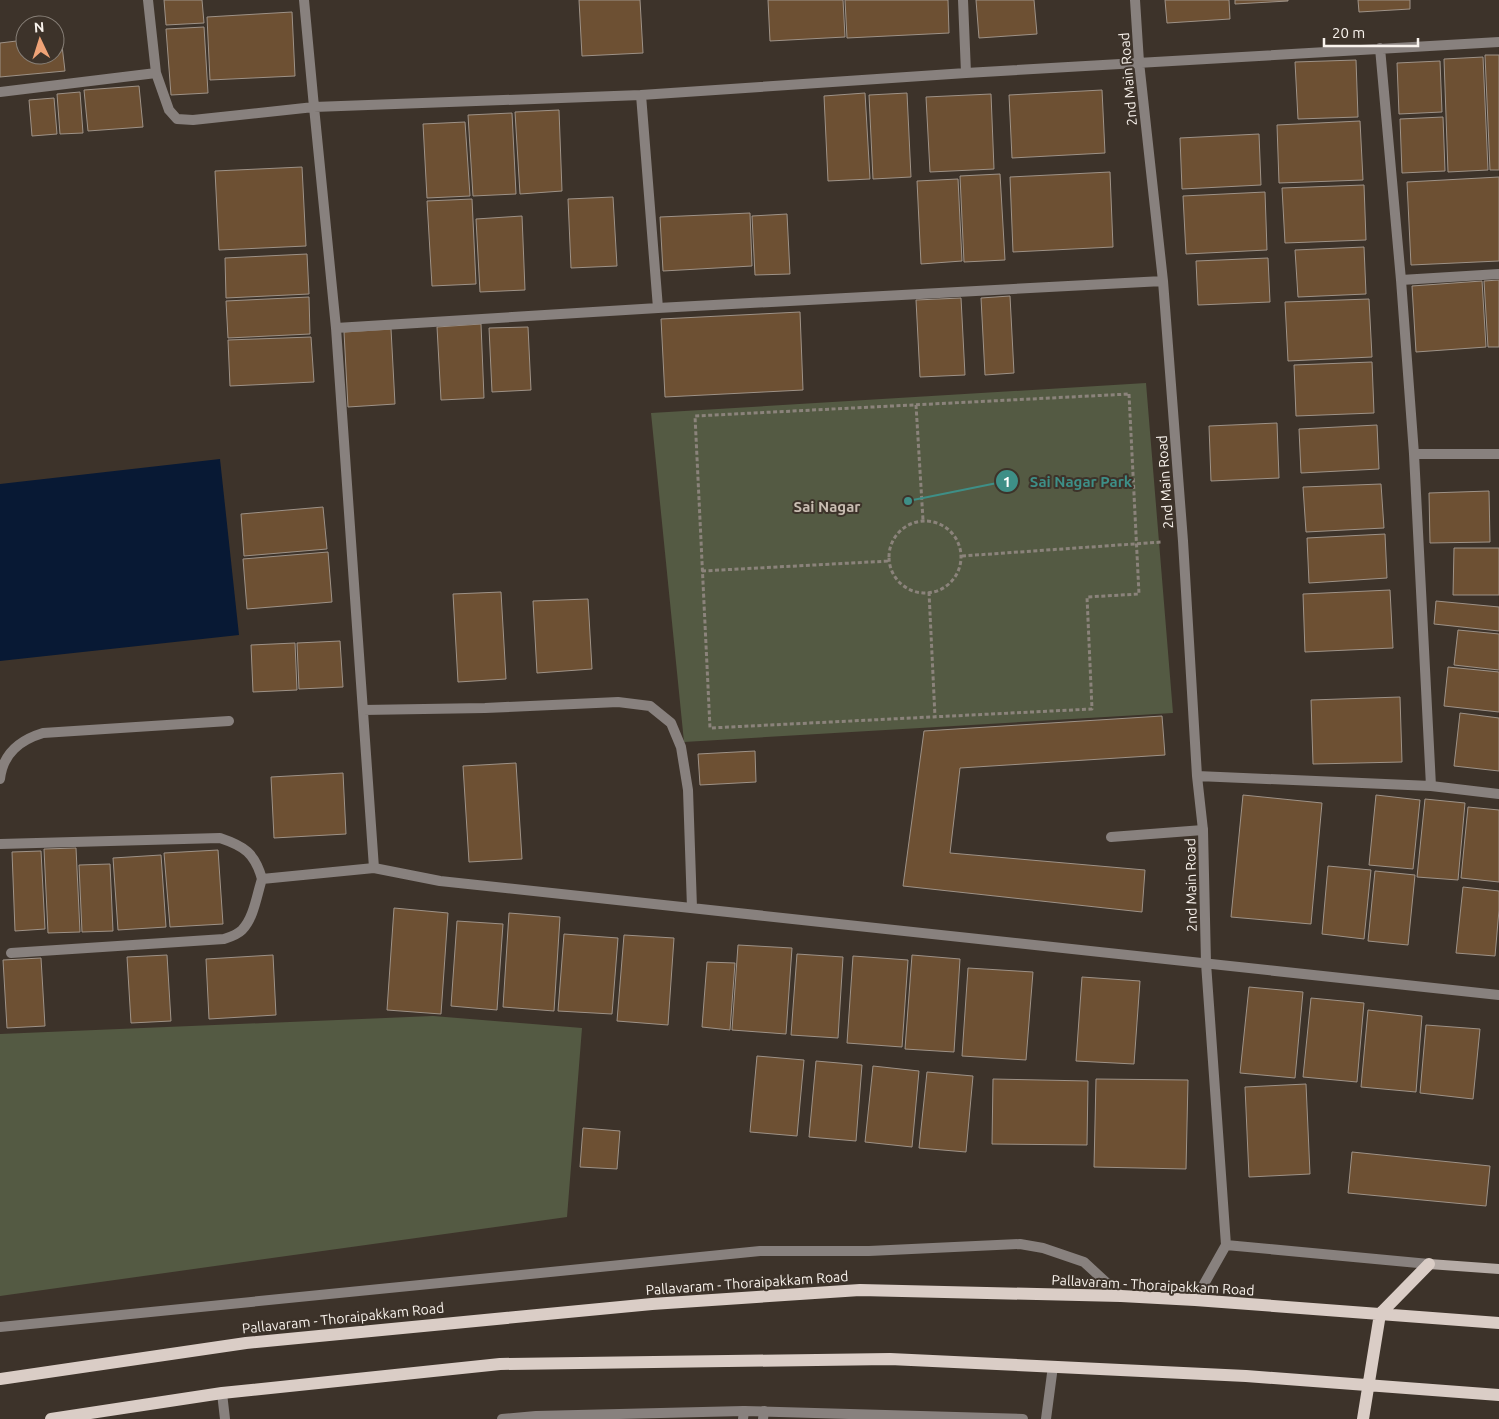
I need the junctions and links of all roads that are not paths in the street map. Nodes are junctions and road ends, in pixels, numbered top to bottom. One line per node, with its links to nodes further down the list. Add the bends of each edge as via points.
1 (148, 0): 8 (street)
2 (304, 0): 12 (street)
3 (963, 0): 9 (street)
4 (1135, 0): 7 (street, 2nd Main Road)
5 (1499, 42): 6 (street)
6 (1380, 48): 7 (street); 14 (street)
7 (1139, 62): 9 (street); 15 (street, 2nd Main Road)
8 (156, 73): 10 (street); 12 (street, via 169,110 176,119)
9 (966, 73): 11 (street)
10 (0, 92)
11 (641, 95): 12 (street); 16 (street)
12 (314, 107): 17 (street)
13 (1499, 274): 14 (street)
14 (1401, 280): 18 (street)
15 (1163, 281): 16 (street); 22 (street, 2nd Main Road)
16 (658, 308): 17 (street)
17 (336, 328): 20 (street)
18 (1414, 454): 19 (street); 24 (street)
19 (1499, 454)
20 (363, 710): 29 (street); 31 (street, via 618,702 650,706 671,723 680,747 688,790)
21 (229, 721): 23 (street, via 43,733 26,738 10,752)
22 (1197, 776): 24 (street); 26 (street, 2nd Main Road)
23 (0, 779)
24 (1431, 786): 25 (street)
25 (1499, 794)
26 (1203, 830): 27 (street); 33 (street, 2nd Main Road)
27 (1111, 837)
28 (0, 844): 30 (street, via 220,838 238,844 252,855)
29 (374, 868): 30 (street); 31 (street, via 440,881)
30 (262, 878): 32 (street, via 249,919 242,930 224,939)
31 (692, 908): 33 (street)
32 (11, 953)
33 (1206, 963): 34 (street); 35 (street, 2nd Main Road)
34 (1499, 995)
35 (1226, 1245): 36 (street); 39 (street)
36 (1429, 1264): 37 (street); 40 (main road)
37 (1499, 1268)
38 (1121, 1296): 39 (main road, Pallavaram - Thoraipakkam Road); 42 (street, via 1084,1262 1020,1244 869,1252 760,1251); 44 (main road, Pallavaram - Thoraipakkam Road, via 860,1290 652,1304 246,1342)
39 (1195, 1300): 40 (main road, Pallavaram - Thoraipakkam Road)
40 (1380, 1314): 41 (main road, Pallavaram - Thoraipakkam Road); 45 (main road)
41 (1499, 1323)
42 (0, 1327)
43 (1053, 1366): 45 (main road); 46 (main road, via 890,1359 500,1364); 54 (street)
44 (0, 1379)
45 (1368, 1385): 47 (main road); 55 (main road)
46 (222, 1393): 50 (main road); 51 (street)
47 (1499, 1395)
48 (743, 1415): 49 (street); 52 (street)
49 (764, 1415): 53 (street)
50 (51, 1419)
51 (225, 1419)
52 (502, 1419)
53 (1022, 1419)
54 (1046, 1419)
55 (1364, 1419)

